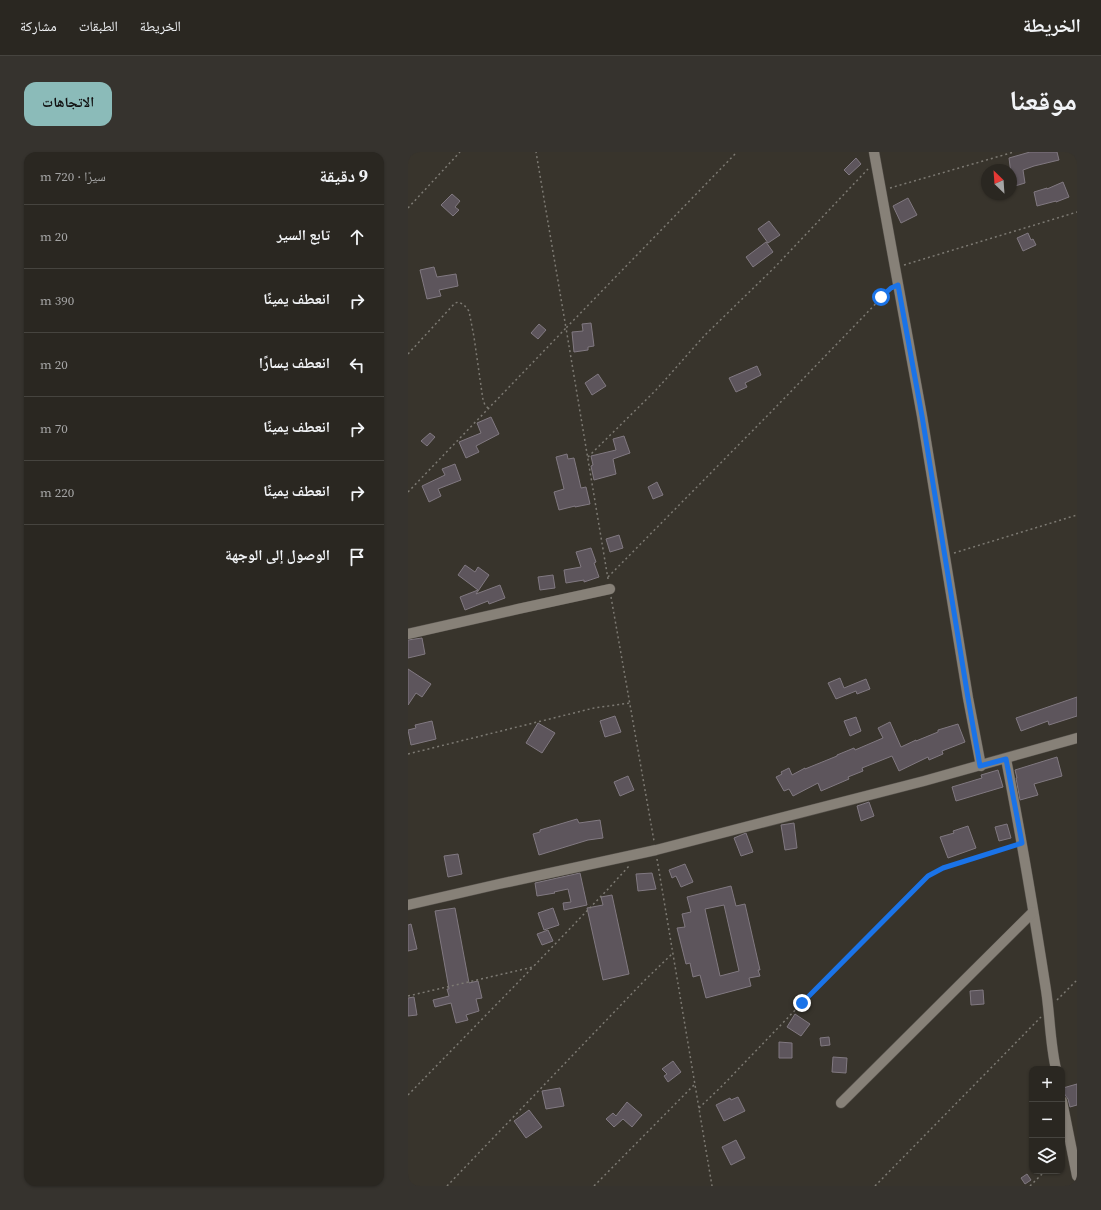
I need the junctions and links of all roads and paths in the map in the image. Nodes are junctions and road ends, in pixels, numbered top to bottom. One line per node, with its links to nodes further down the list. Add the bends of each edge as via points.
1 (460, 152): 7 (path)
2 (536, 152): 11 (path)
3 (738, 152): 11 (path)
4 (1014, 152): 6 (path)
5 (875, 157): 6 (street); 14 (path, via 774,268 705,335 656,390)
6 (880, 190): 9 (street)
7 (408, 208)
8 (1077, 212): 9 (path)
9 (895, 268): 10 (street)
10 (898, 285): 17 (street); 18 (path, via 881,297)
11 (566, 328): 13 (path); 14 (path)
12 (408, 354): 13 (path, via 455,303 464,305 469,311 473,330 483,400)
13 (489, 409): 15 (path)
14 (588, 457): 18 (path)
15 (408, 492)
16 (1077, 515): 17 (path)
17 (944, 556): 25 (street)
18 (608, 577): 19 (path)
19 (610, 589): 20 (street); 21 (path)
20 (408, 634)
21 (630, 703): 23 (path, via 594,708); 27 (path)
22 (1077, 738): 24 (street)
23 (408, 754)
24 (1006, 759): 25 (street); 26 (street)
25 (980, 766): 27 (street)
26 (1022, 843): 30 (street); 41 (path, via 943,868 928,876)
27 (656, 850): 29 (street); 31 (path)
28 (630, 865): 32 (path)
29 (408, 905)
30 (1033, 912): 35 (street); 40 (street)
31 (673, 953): 37 (path); 44 (path)
32 (533, 967): 34 (path); 38 (path)
33 (1077, 980): 35 (path)
34 (408, 996)
35 (1048, 1008): 36 (street); 47 (path)
36 (1056, 1066)
37 (695, 1084): 41 (path); 45 (path)
38 (408, 1095)
39 (1062, 1102): 43 (street)
40 (841, 1103)
41 (699, 1108): 46 (path)
42 (1042, 1174): 48 (path)
43 (1077, 1176)
44 (447, 1186)
45 (594, 1186)
46 (712, 1186)
47 (875, 1186)
48 (1030, 1186)

